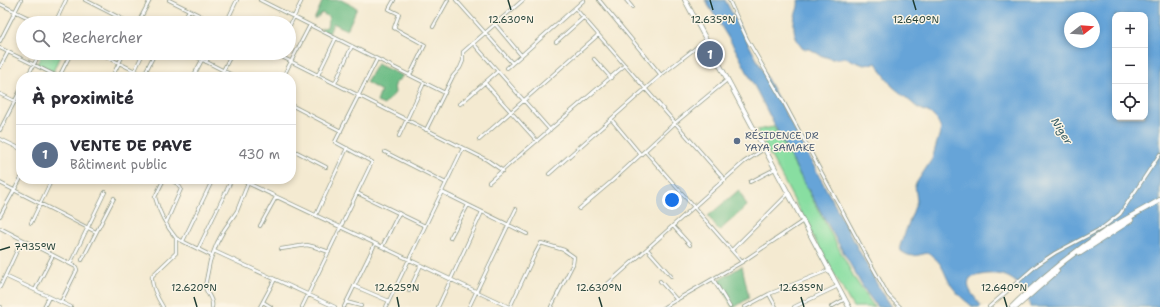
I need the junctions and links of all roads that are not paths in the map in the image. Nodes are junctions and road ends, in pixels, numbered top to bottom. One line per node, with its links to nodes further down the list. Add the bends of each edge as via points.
1 (20, 0): 22 (street)
2 (66, 0): 24 (street)
3 (85, 0): 25 (street)
4 (150, 0): 26 (street)
5 (169, 0): 21 (street)
6 (237, 0): 29 (street)
7 (260, 0): 30 (street)
8 (302, 0): 31 (street)
9 (394, 0): 81 (street, via 389,9 400,14 394,28 425,45)
10 (448, 0): 36 (street)
11 (523, 0): 34 (street)
12 (584, 0): 20 (street)
13 (599, 0): 82 (street)
14 (626, 0): 19 (street)
15 (685, 0): 40 (main road)
16 (729, 0): 229 (street, via 747,39 867,257 888,294)
17 (458, 1): 37 (street)
18 (0, 2): 22 (street)
19 (632, 7)
20 (575, 8): 33 (street); 48 (street)
21 (189, 10): 27 (street); 28 (street)
22 (15, 11): 23 (street); 41 (street)
23 (25, 16)
24 (58, 16)
25 (116, 16)
26 (142, 16)
27 (186, 16)
28 (201, 16)
29 (229, 16)
30 (292, 16)
31 (294, 16)
32 (296, 18): 35 (street)
33 (583, 18): 38 (street); 42 (street)
34 (495, 24): 37 (street); 48 (street)
35 (310, 25): 39 (street); 47 (street)
36 (433, 28)
37 (485, 33): 43 (street); 65 (street)
38 (598, 35): 67 (street); 92 (street)
39 (336, 38): 44 (street); 80 (street)
40 (706, 40): 82 (street); 84 (main road)
41 (0, 41)
42 (556, 42)
43 (473, 43): 79 (street); 89 (street, via 463,52 460,68)
44 (352, 46): 50 (street); 87 (street)
45 (0, 48): 46 (street)
46 (8, 52): 49 (street); 68 (street)
47 (296, 52)
48 (521, 55): 65 (street)
49 (16, 56)
50 (377, 59): 81 (street); 91 (street)
51 (594, 59): 83 (street)
52 (24, 60): 66 (street)
53 (36, 60): 66 (street)
54 (68, 60): 74 (street)
55 (113, 60): 64 (street)
56 (120, 60): 64 (street)
57 (140, 60): 70 (street)
58 (151, 60): 76 (street)
59 (202, 60): 62 (street); 77 (street)
60 (228, 60): 71 (street)
61 (287, 60): 63 (street)
62 (206, 62): 71 (street)
63 (291, 62): 78 (street); 80 (street)
64 (119, 63): 70 (street); 75 (street)
65 (512, 63): 69 (street)
66 (34, 65): 72 (street); 73 (street)
67 (625, 66): 83 (street); 88 (street)
68 (0, 67)
69 (507, 68)
70 (135, 71)
71 (223, 71)
72 (30, 72)
73 (49, 72)
74 (62, 72)
75 (114, 72)
76 (145, 72)
77 (196, 72)
78 (286, 72)
79 (498, 72): 86 (street); 92 (street)
80 (318, 75): 87 (street)
81 (410, 75): 85 (street)
82 (661, 75): 88 (street)
83 (611, 78): 102 (street)
84 (727, 80): 99 (street); 111 (main road)
85 (424, 82): 89 (street); 98 (street)
86 (485, 82): 94 (street); 96 (street)
87 (334, 83): 91 (street)
88 (645, 89): 97 (street); 99 (street)
89 (445, 93): 101 (street)
90 (0, 94): 93 (street)
91 (358, 95): 98 (street); 103 (street)
92 (523, 100): 96 (street); 102 (street)
93 (15, 101): 100 (street)
94 (460, 104)
95 (296, 108): 103 (street)
96 (511, 112): 106 (street); 107 (street)
97 (611, 119): 116 (street); 120 (street)
98 (406, 120): 101 (street); 104 (street)
99 (675, 123): 112 (street); 121 (street)
100 (0, 130)
101 (426, 130): 110 (street)
102 (550, 130): 107 (street)
103 (341, 131): 109 (street, via 335,142)
104 (399, 136)
105 (0, 139): 108 (street)
106 (479, 140)
107 (537, 142): 119 (street)
108 (16, 147)
109 (347, 148): 137 (street, via 372,162); 151 (street)
110 (463, 148): 119 (street); 125 (street)
111 (764, 149): 118 (main road); 121 (street, via 744,162)
112 (646, 151): 116 (street); 145 (street)
113 (296, 152): 117 (street)
114 (385, 152): 125 (street)
115 (1160, 154): 230 (street, via 1120,214 1102,228 1037,265)
116 (641, 155): 147 (street)
117 (326, 167)
118 (775, 168): 123 (street); 138 (main road)
119 (503, 171): 122 (street)
120 (549, 174)
121 (725, 180): 145 (street)
122 (490, 182)
123 (750, 182)
124 (0, 183): 134 (street)
125 (446, 183): 136 (street)
126 (18, 184): 134 (street)
127 (50, 184): 142 (street)
128 (162, 184): 154 (street, via 155,197)
129 (178, 184): 154 (street, via 181,189)
130 (211, 184): 167 (street)
131 (230, 184): 171 (street)
132 (248, 184): 175 (street, via 237,211)
133 (250, 184): 139 (street)
134 (15, 191): 142 (street); 150 (street)
135 (105, 192): 160 (street)
136 (442, 192): 144 (street); 157 (street)
137 (357, 193): 149 (street); 161 (street)
138 (788, 193): 152 (main road); 174 (street)
139 (276, 197): 151 (street); 156 (street)
140 (114, 198): 162 (street)
141 (1160, 200): 231 (main road, via 1080,249 1045,276)
142 (40, 204): 153 (street); 160 (street)
143 (1160, 204): 232 (main road, via 1081,252)
144 (468, 205): 148 (street); 165 (street)
145 (695, 206): 158 (street); 174 (street)
146 (516, 209): 155 (street)
147 (579, 209)
148 (482, 212): 155 (street); 188 (street)
149 (399, 213): 157 (street); 170 (street)
150 (0, 216)
151 (316, 216): 161 (street)
152 (803, 221): 181 (street); 184 (main road)
153 (31, 223)
154 (166, 224): 164 (street)
155 (509, 225): 163 (street); 197 (street)
156 (260, 226)
157 (425, 226): 180 (street)
158 (673, 226): 169 (street); 173 (street)
159 (0, 228): 166 (street)
160 (88, 228): 162 (street); 182 (street)
161 (341, 228): 168 (street); 176 (street)
162 (96, 232): 179 (street)
163 (528, 234)
164 (176, 238): 167 (street); 210 (street, via 176,253 152,276)
165 (450, 238)
166 (22, 240): 177 (street); 185 (street)
167 (183, 242): 171 (street)
168 (375, 244): 170 (street); 191 (street)
169 (690, 245)
170 (382, 247): 180 (street)
171 (198, 249): 178 (street)
172 (280, 249): 176 (street, via 307,245)
173 (647, 249): 186 (street); 195 (street)
174 (732, 250): 181 (street)
175 (214, 251): 178 (street); 187 (street)
176 (329, 252): 199 (street)
177 (52, 255): 182 (street); 194 (street)
178 (212, 256): 211 (street, via 205,286 213,301)
179 (82, 260)
180 (409, 260): 183 (street); 203 (street)
181 (742, 262): 189 (street)
182 (70, 264): 204 (street, via 77,270)
183 (421, 265): 188 (street); 196 (street)
184 (830, 270): 192 (main road); 198 (street)
185 (5, 276): 193 (street); 194 (street)
186 (671, 276)
187 (275, 279): 199 (street); 205 (street)
188 (451, 279): 197 (street); 218 (street)
189 (713, 279): 202 (street); 223 (street)
190 (660, 282): 202 (street)
191 (354, 286): 203 (street); 206 (street)
192 (838, 286): 201 (main road); 226 (street)
193 (0, 287)
194 (35, 290): 200 (street)
195 (601, 290)
196 (409, 291)
197 (476, 292): 219 (street); 220 (street)
198 (769, 294): 224 (street); 225 (street)
199 (308, 295): 214 (street); 215 (street)
200 (49, 297): 204 (street); 208 (street)
201 (845, 299): 227 (street); 228 (main road)
202 (676, 300): 222 (street)
203 (389, 301): 217 (street)
204 (61, 302): 209 (street)
205 (263, 302): 212 (street); 213 (street)
206 (346, 302): 207 (street); 216 (street)
207 (361, 306)
208 (44, 307)
209 (71, 307)
210 (163, 307)
211 (212, 307)
212 (260, 307)
213 (271, 307)
214 (302, 307)
215 (335, 307)
216 (344, 307)
217 (386, 307)
218 (438, 307)
219 (469, 307)
220 (509, 307): 221 (street, via 541,243 564,250 574,257 573,264)
221 (551, 307)
222 (664, 307)
223 (730, 307)
224 (745, 307)
225 (776, 307)
226 (794, 307)
227 (831, 307)
228 (849, 307)
229 (900, 307)
230 (989, 307)
231 (1012, 307)
232 (1016, 307)

